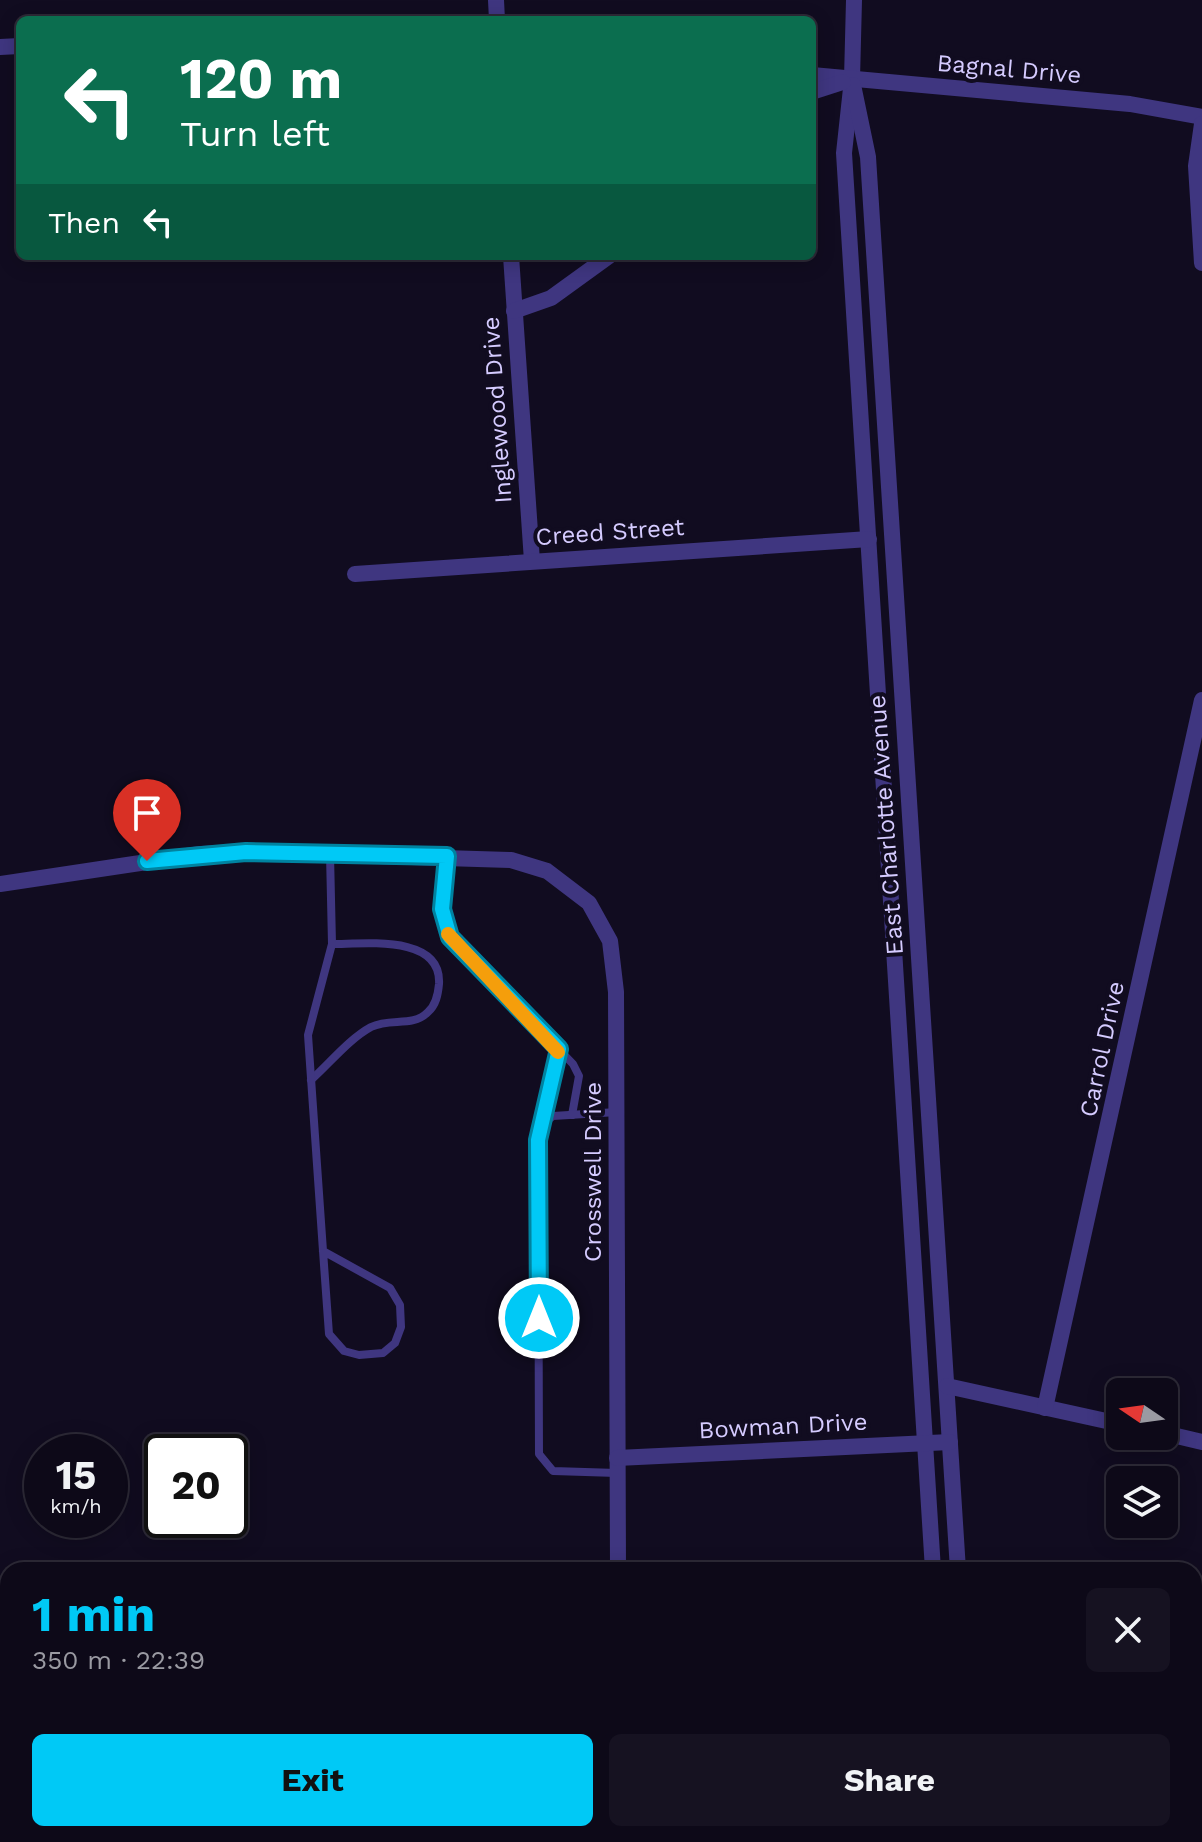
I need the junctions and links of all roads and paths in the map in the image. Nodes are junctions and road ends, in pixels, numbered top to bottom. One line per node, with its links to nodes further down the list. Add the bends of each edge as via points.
1 (854, 0): 3 (street, East Charlotte Avenue)
2 (816, 75): 3 (street, Bagnal Drive)
3 (852, 79): 4 (street); 5 (street, Bagnal Drive, via 1130,104); 11 (street, East Charlotte Avenue, via 844,153); 25 (street, East Charlotte Avenue, via 868,157)
4 (816, 91)
5 (1202, 117)
6 (1202, 124): 9 (street, via 1196,166)
7 (511, 260): 10 (street, Inglewood Drive)
8 (603, 260): 10 (street, via 551,298)
9 (1202, 263)
10 (514, 311): 12 (street, Inglewood Drive)
11 (869, 539): 12 (street, Creed Street); 31 (street, East Charlotte Avenue)
12 (532, 561): 13 (street, Creed Street)
13 (355, 574)
14 (1202, 700): 26 (street, Carrol Drive)
15 (330, 853): 16 (street); 17 (street, via 200,854); 18 (lane)
16 (447, 856): 19 (lane, via 442,909 450,937); 21 (street, Crosswell Drive, via 511,860 547,871 568,884 601,921 614,957)
17 (0, 884)
18 (332, 944): 20 (lane, via 308,1035); 20 (lane, via 395,944 423,953 435,963 438,997 416,1022 372,1027)
19 (559, 1049): 22 (lane, via 579,1076); 23 (lane)
20 (311, 1080): 24 (lane)
21 (617, 1112): 22 (lane); 32 (street, Crosswell Drive)
22 (572, 1115): 23 (lane, via 553,1116)
23 (541, 1125): 32 (lane, via 539,1454 553,1471)
24 (323, 1251): 24 (lane, via 329,1334 335,1345 359,1355 383,1353 395,1343 401,1327 400,1305 390,1288)
25 (947, 1386): 26 (street); 29 (street, East Charlotte Avenue)
26 (1045, 1408): 27 (street)
27 (1106, 1421)
28 (1178, 1436): 30 (street)
29 (950, 1442): 31 (street, Bowman Drive); 35 (street, East Charlotte Avenue)
30 (1202, 1442)
31 (925, 1444): 32 (street, Bowman Drive); 34 (street, East Charlotte Avenue)
32 (617, 1466): 33 (street, Crosswell Drive)
33 (618, 1562)
34 (932, 1562)
35 (958, 1562)

